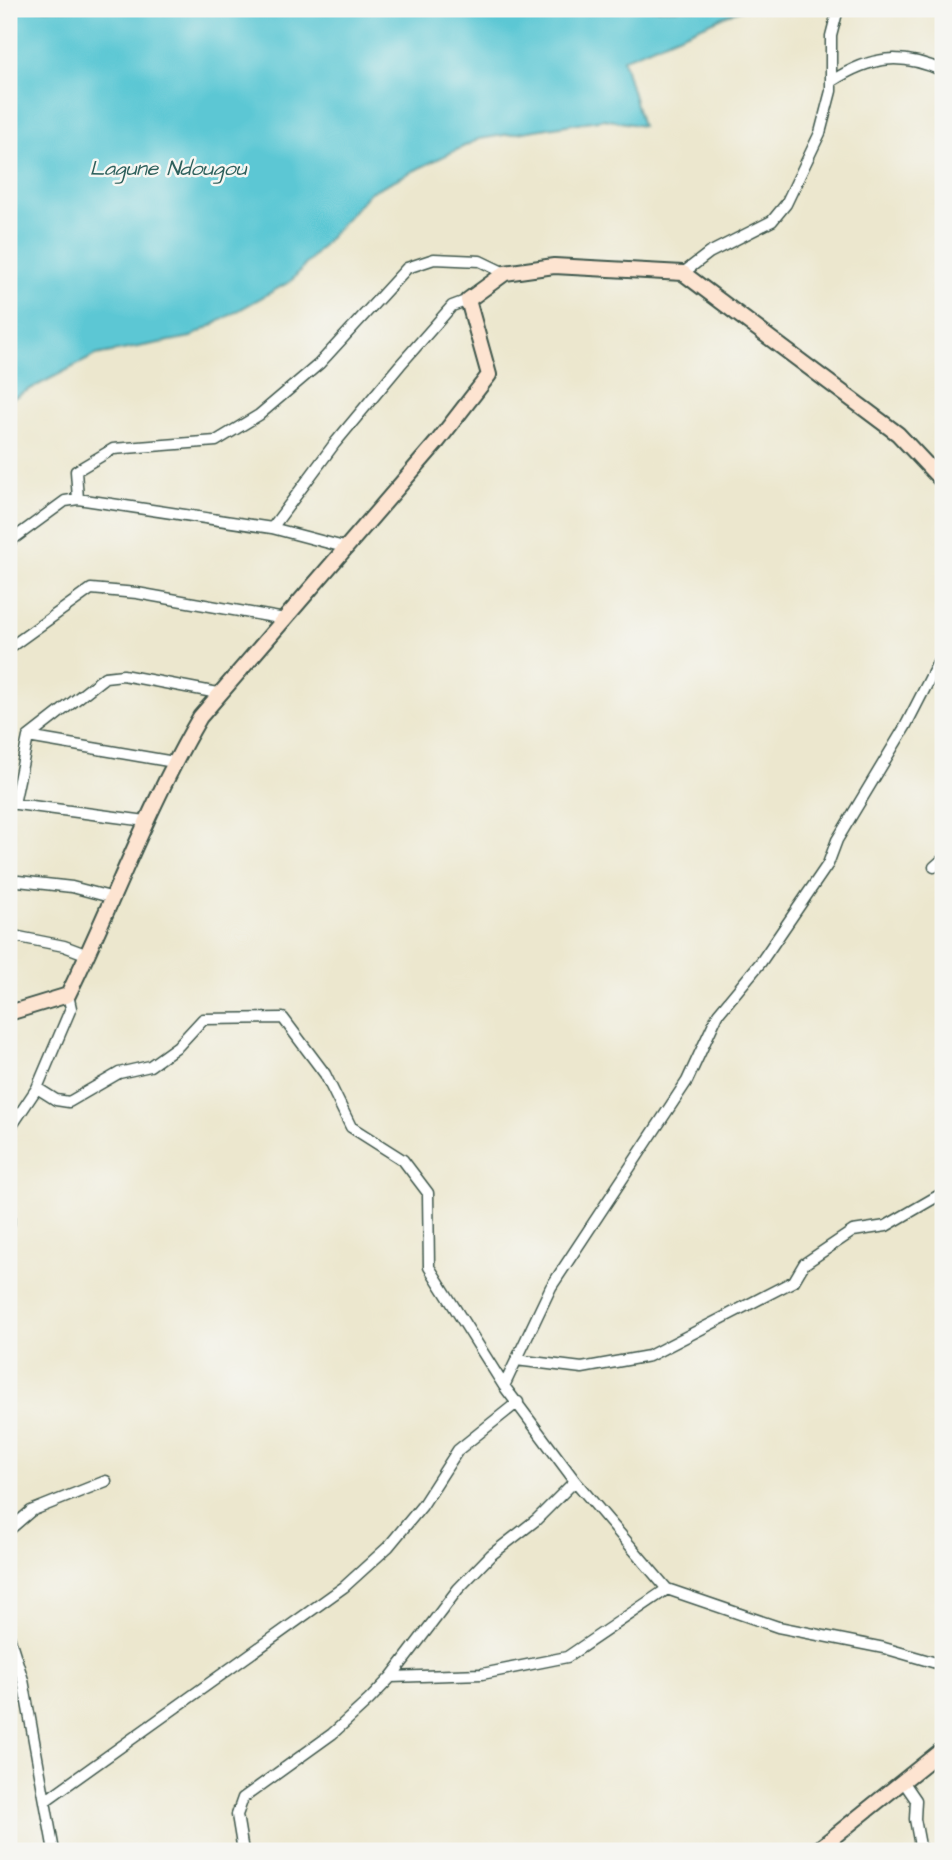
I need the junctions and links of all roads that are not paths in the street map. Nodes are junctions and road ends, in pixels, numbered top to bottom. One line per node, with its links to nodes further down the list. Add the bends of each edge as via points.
1 (838, 9): 3 (street, via 831,36)
2 (943, 71): 3 (street, via 899,57 868,64)
3 (832, 81): 4 (street, via 820,133 786,204 772,220 709,253)
4 (683, 273): 5 (street, via 554,266); 7 (street, via 898,434)
5 (505, 274): 6 (street); 8 (street, via 480,261 434,259 407,268 319,364 259,415 216,441 113,449 76,471)
6 (468, 300): 9 (street, via 452,306 408,356); 11 (street, via 489,375 438,441)
7 (943, 482)
8 (78, 499): 9 (street); 10 (street, via 65,501)
9 (272, 528): 11 (street)
10 (9, 542)
11 (344, 547): 12 (street)
12 (285, 619): 13 (street, via 90,589); 15 (street)
13 (9, 648)
14 (943, 653): 33 (street, via 837,840 828,864 768,953 718,1014 687,1081 551,1287)
15 (218, 693): 16 (street, via 122,675 105,677); 17 (street)
16 (28, 737): 17 (street); 18 (street)
17 (174, 762): 19 (street)
18 (11, 803): 19 (street)
19 (146, 821): 23 (street)
20 (943, 859): 21 (street)
21 (934, 867)
22 (9, 880): 23 (street, via 72,887)
23 (114, 898): 25 (street)
24 (9, 935): 25 (street)
25 (88, 955): 26 (street)
26 (68, 995): 27 (street); 28 (street, via 71,1008)
27 (9, 1013)
28 (37, 1088): 29 (street); 34 (street, via 69,1102 119,1073 150,1066 178,1046 202,1018 284,1018 325,1074 351,1127 403,1160 428,1193 429,1267)
29 (9, 1130)
30 (943, 1193): 33 (street, via 886,1226 853,1231 804,1264 794,1281 649,1356 582,1368)
31 (9, 1215): 32 (street)
32 (9, 1224)
33 (516, 1360): 34 (street)
34 (504, 1386): 35 (street)
35 (518, 1402): 37 (street); 45 (street, via 458,1450 422,1506 388,1547 344,1587)
36 (106, 1481): 38 (street, via 31,1511)
37 (575, 1481): 39 (street); 42 (street, via 458,1589)
38 (9, 1530)
39 (667, 1589): 41 (street, via 778,1627); 42 (street, via 567,1657 482,1674)
40 (9, 1636): 45 (street, via 23,1680)
41 (943, 1665)
42 (391, 1677): 47 (street, via 332,1734 243,1798 237,1815)
43 (943, 1749): 44 (street)
44 (903, 1781): 48 (street); 49 (street, via 916,1800)
45 (45, 1801): 46 (street)
46 (54, 1851)
47 (243, 1851)
48 (816, 1851)
49 (920, 1851)

